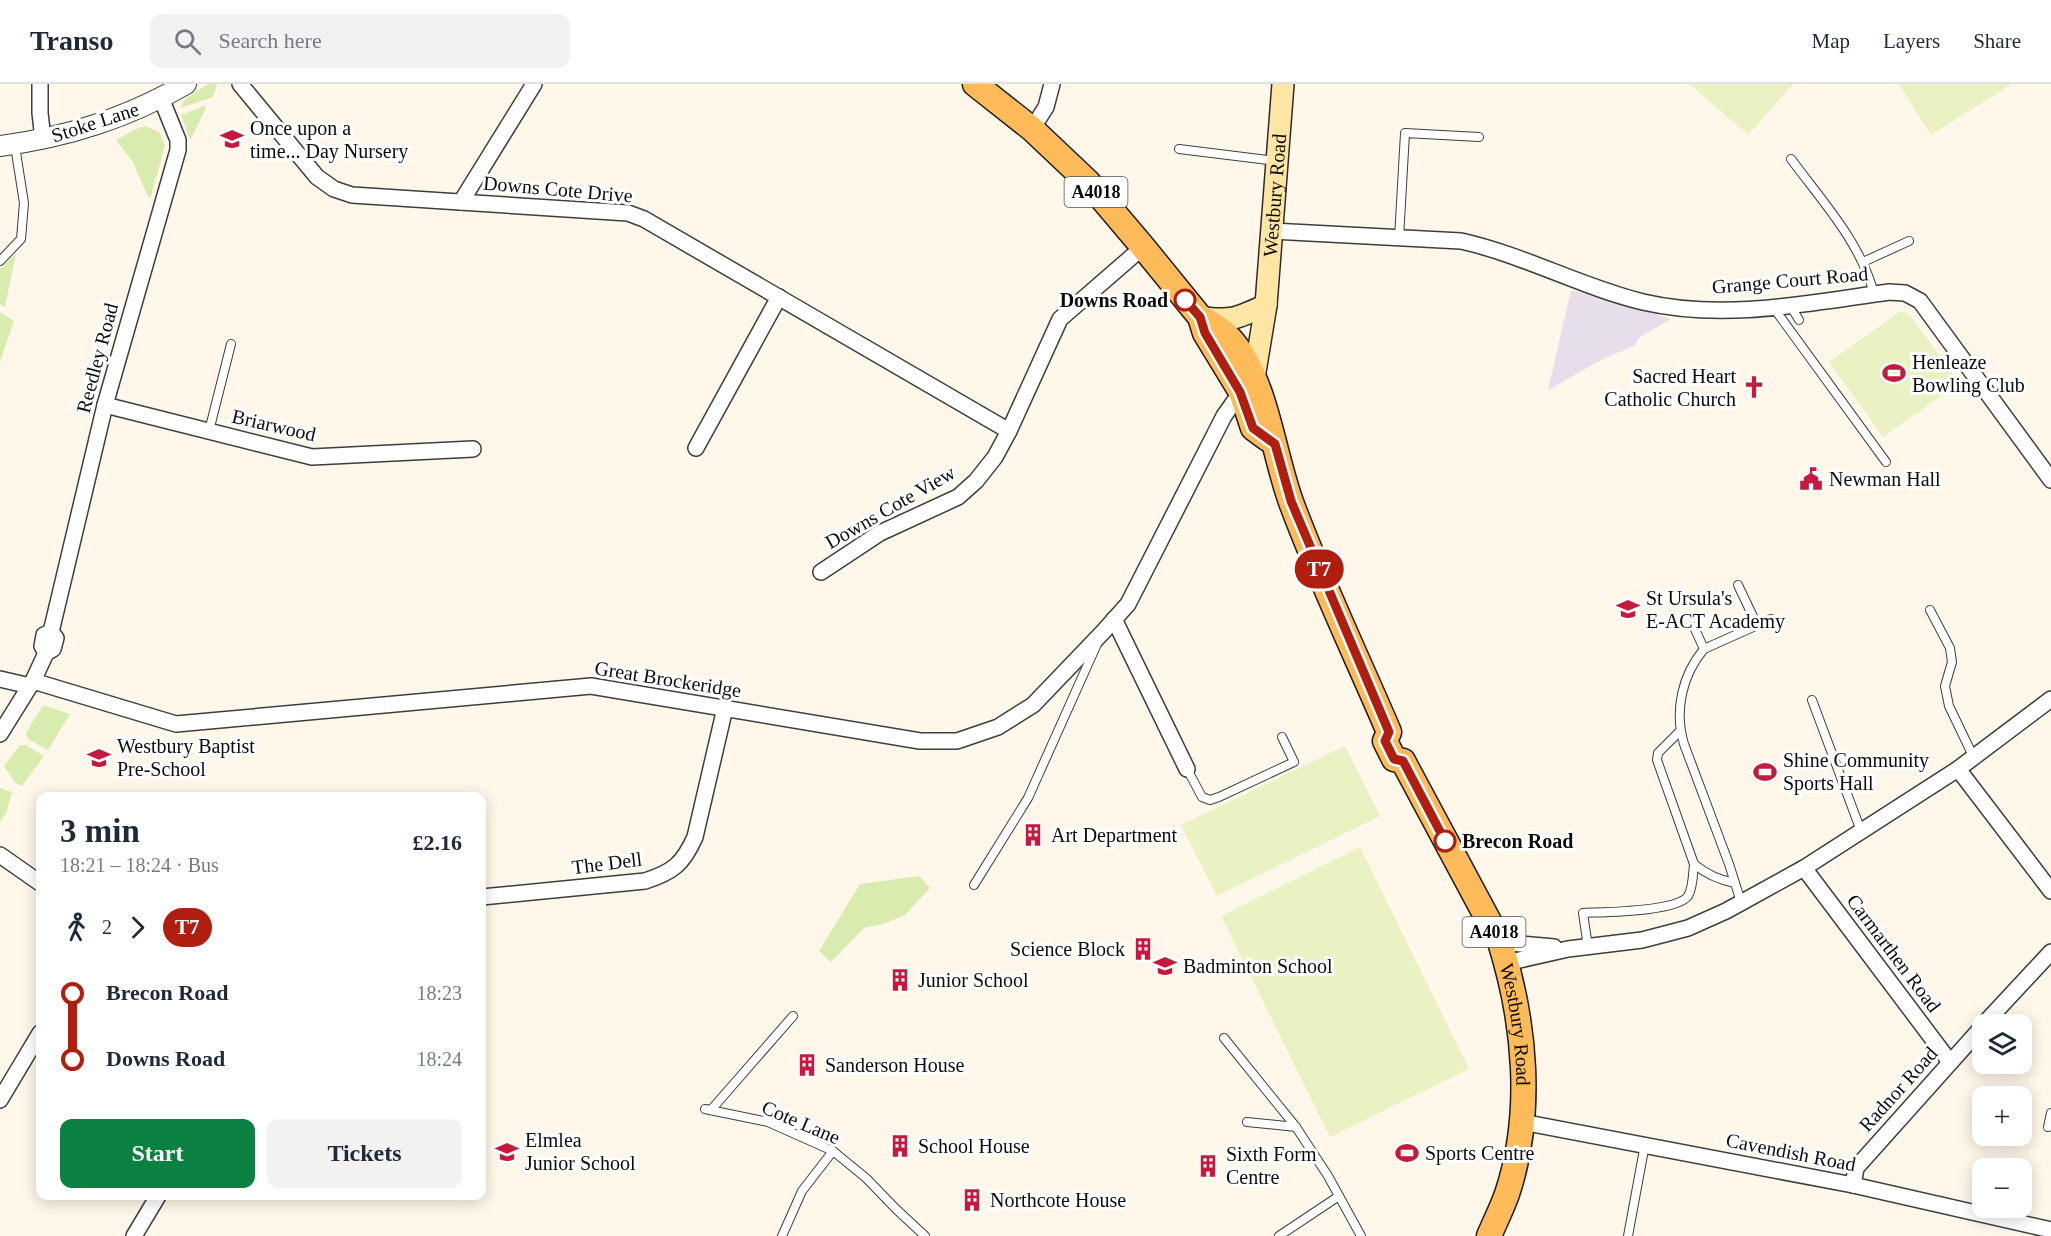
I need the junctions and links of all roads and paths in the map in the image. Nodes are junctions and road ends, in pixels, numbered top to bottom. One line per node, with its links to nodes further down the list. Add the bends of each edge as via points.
1 (40, 84): 11 (street)
2 (186, 84): 8 (street, Stoke Lane)
3 (240, 84): 16 (street, Downs Cote Drive, via 317,177 333,189 352,195)
4 (534, 84): 16 (street)
5 (975, 84): 9 (main road, A4018)
6 (1052, 84): 9 (street, via 1046,107)
7 (1283, 84): 15 (main road, Westbury Road)
8 (161, 98): 11 (street, Stoke Lane, via 111,121); 32 (street, Reedley Road, via 178,140 178,150)
9 (1032, 129): 20 (main road, A4018, via 1088,182)
10 (1479, 137): 18 (lane, via 1405,134)
11 (43, 139): 12 (street, Stoke Lane)
12 (7, 145): 21 (lane, via 24,202 21,239)
13 (1179, 149): 15 (lane)
14 (1791, 159): 22 (lane)
15 (1278, 161): 17 (main road, Westbury Road)
16 (461, 202): 24 (street, Downs Cote Drive, via 628,213)
17 (1272, 231): 18 (street, Grange Court Road); 25 (main road, Westbury Road)
18 (1399, 238): 27 (street, Grange Court Road, via 1461,241 1490,247 1596,288 1675,308)
19 (1909, 241): 22 (lane)
20 (1143, 247): 28 (main road, A4018); 33 (street, Downs Cote View, via 1060,319)
21 (0, 261)
22 (1863, 262): 23 (lane)
23 (1874, 294): 26 (street, Grange Court Road); 38 (street, Grange Court Road, via 1905,293 1920,301)
24 (779, 297): 33 (street, Downs Cote Drive); 35 (street)
25 (1266, 305): 28 (main road, via 1238,318); 31 (main road, Westbury Road)
26 (1790, 305): 27 (street, Grange Court Road); 29 (lane)
27 (1773, 307): 37 (lane)
28 (1200, 317): 31 (main road, Westbury Road / A4018, via 1223,330 1243,355)
29 (1798, 320)
30 (231, 344): 34 (lane)
31 (1247, 385): 42 (street, via 1224,416 1128,604); 72 (main road, Westbury Road / A4018, via 1260,390 1291,501 1389,732 1398,735 1407,753 1403,761)
32 (105, 405): 34 (street, Briarwood); 49 (street, Reedley Road, via 51,632 56,638)
33 (1009, 431): 39 (street, Downs Cote View, via 976,482 958,498 880,533)
34 (209, 432): 36 (street, Briarwood, via 312,457)
35 (696, 448)
36 (473, 449)
37 (1886, 462)
38 (2051, 480)
39 (821, 572)
40 (1738, 585): 44 (lane)
41 (1930, 610): 56 (lane, via 1950,648 1952,662 1945,686 1949,706)
42 (1114, 619): 46 (street, Great Brockeridge); 57 (street)
43 (1770, 619): 44 (lane)
44 (1757, 625): 47 (lane)
45 (1694, 627): 47 (lane)
46 (1103, 632): 52 (street, Great Brockeridge, via 1033,705 998,727 957,741 920,741); 65 (lane, via 1028,798)
47 (1704, 649): 53 (lane, via 1683,686)
48 (0, 679): 49 (street, Great Brockeridge)
49 (31, 684): 52 (street, Great Brockeridge, via 176,724 591,686); 54 (street, Reedley Road)
50 (2051, 699): 56 (street)
51 (1812, 700): 59 (lane)
52 (725, 708): 67 (street, The Dell, via 695,837 676,868 645,882)
53 (1680, 731): 61 (lane, via 1658,753 1657,760); 64 (lane)
54 (0, 734)
55 (1282, 737): 57 (lane, via 1294,762 1219,798 1202,797)
56 (1974, 758): 58 (street)
57 (1186, 769)
58 (1958, 769): 59 (street); 66 (street)
59 (1861, 831): 62 (street)
60 (0, 855): 63 (street)
61 (1694, 864): 64 (lane, via 1722,881); 69 (lane, via 1688,896 1679,903 1641,910 1583,913)
62 (1804, 868): 68 (street); 78 (street, Carmarthen Road)
63 (36, 880)
64 (1735, 883): 68 (lane)
65 (974, 885)
66 (2051, 891)
67 (486, 897)
68 (1741, 902): 69 (street, via 1688,928 1642,940)
69 (1588, 947): 70 (street)
70 (1568, 949): 72 (street); 72 (street)
71 (2051, 952): 73 (street, Radnor Road)
72 (1503, 953): 82 (main road, Westbury Road / A4018, via 1522,1044)
73 (1994, 1014)
74 (793, 1016): 86 (lane, Cote Lane, via 708,1109 768,1122)
75 (1224, 1038): 83 (lane)
76 (1972, 1038): 78 (street, Radnor Road)
77 (36, 1040): 79 (street)
78 (1950, 1062): 87 (street, Radnor Road, via 1856,1168)
79 (0, 1100)
80 (2051, 1113): 84 (lane)
81 (1247, 1122): 83 (lane)
82 (1522, 1122): 85 (street, Cavendish Road); 96 (main road, Westbury Road / A4018, via 1507,1194)
83 (1296, 1127): 88 (lane)
84 (2048, 1127)
85 (1645, 1144): 87 (street, Cavendish Road); 97 (lane)
86 (833, 1151): 92 (lane, via 802,1191); 93 (lane, Cote Lane)
87 (1853, 1185): 90 (street, Cavendish Road)
88 (1339, 1196): 94 (lane); 95 (lane)
89 (156, 1200): 91 (street)
90 (2051, 1230)
91 (134, 1236)
92 (782, 1236)
93 (925, 1236)
94 (1279, 1236)
95 (1361, 1236)
96 (1489, 1236)
97 (1628, 1236)

